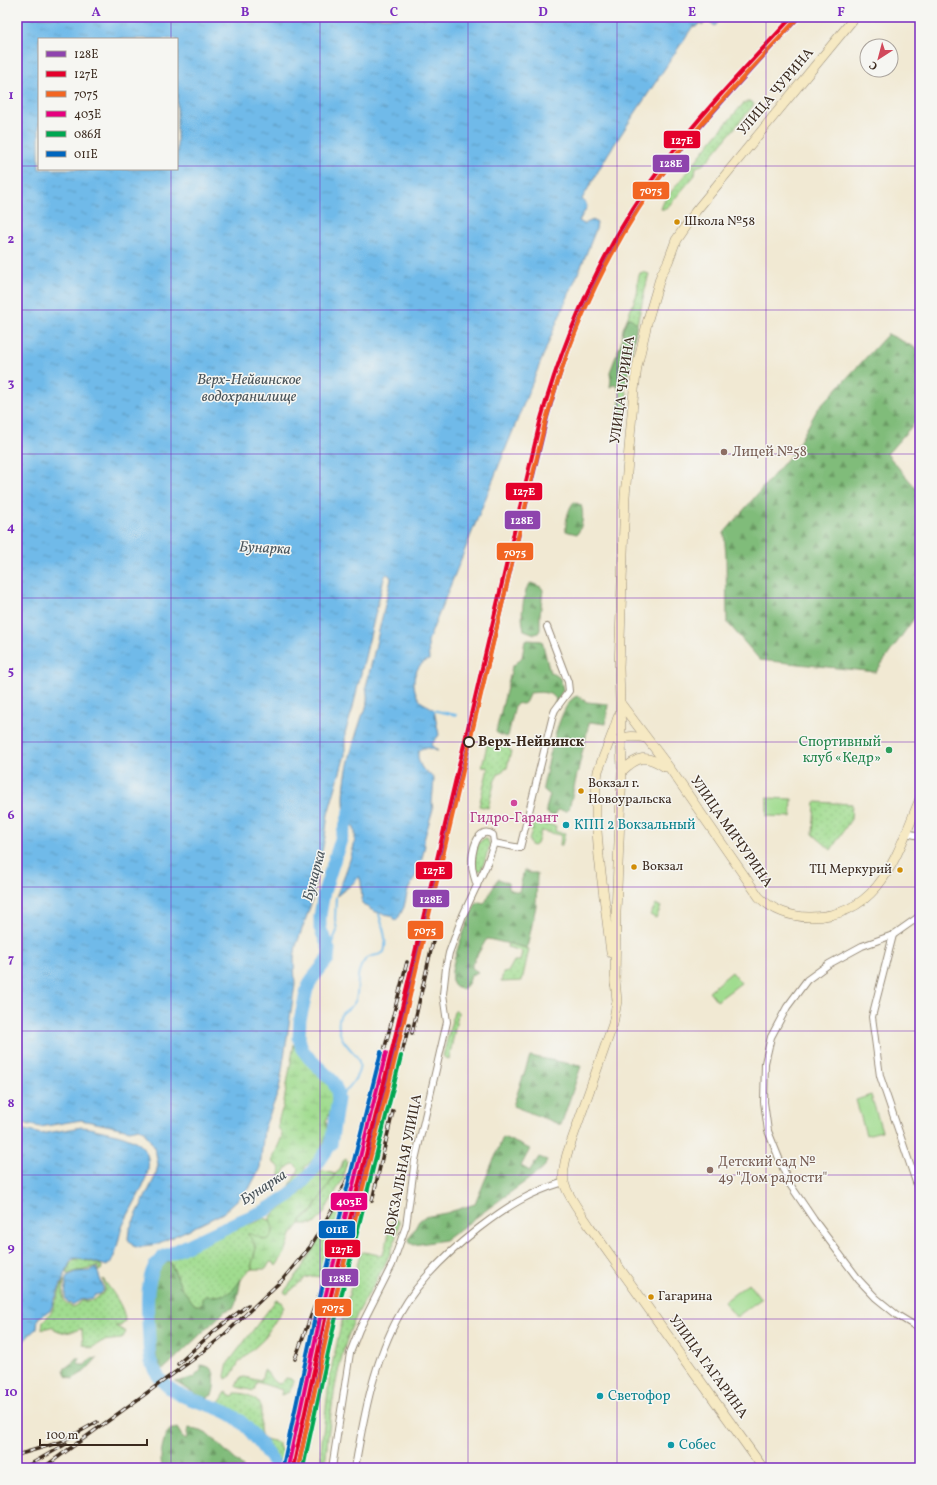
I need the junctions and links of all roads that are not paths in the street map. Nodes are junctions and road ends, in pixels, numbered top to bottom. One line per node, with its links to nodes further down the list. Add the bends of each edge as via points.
1 (856, 17): 3 (street, УЛИЦА ЧУРИНА, via 695,212 676,240 661,275 645,332 634,390 625,496 619,668)
2 (547, 627): 12 (street, via 568,682 569,692 553,715 520,848)
3 (621, 704): 4 (street, УЛИЦА МИЧУРИНА); 5 (street, УЛИЦА ЧУРИНА); 6 (street)
4 (646, 738): 5 (street, via 628,736); 7 (street, УЛИЦА МИЧУРИНА)
5 (621, 739): 6 (street); 8 (street, УЛИЦА ЧУРИНА)
6 (605, 752): 14 (street, via 598,771 596,801)
7 (671, 770): 8 (street, via 645,758 632,762); 10 (street, УЛИЦА МИЧУРИНА, via 759,897 781,912 806,917 827,916 863,901 885,877)
8 (622, 771): 15 (street, УЛИЦА ЧУРИНА)
9 (920, 799): 10 (street, УЛИЦА МИЧУРИНА)
10 (906, 833): 11 (street)
11 (920, 836)
12 (494, 842): 13 (street, ВОКЗАЛЬНАЯ УЛИЦА); 13 (street, via 493,835 486,833 480,836 475,844 472,865)
13 (477, 886): 22 (street, ВОКЗАЛЬНАЯ УЛИЦА, via 457,928 447,961 443,994 447,1022 415,1160 406,1226 392,1265 350,1353)
14 (604, 909): 15 (street, via 610,915); 18 (street)
15 (616, 912): 18 (street, УЛИЦА ЧУРИНА)
16 (920, 916): 17 (street)
17 (893, 935): 20 (street, via 872,1017 880,1076); 21 (street, via 862,946 829,964 807,980 787,1007 772,1037 765,1063 764,1102 768,1131 789,1183 814,1220 859,1280 876,1298)
18 (615, 984): 19 (street, via 617,1001 613,1024 567,1154)
19 (564, 1182): 23 (street, via 534,1192 512,1204 472,1234 442,1262 401,1311 380,1360); 24 (street, УЛИЦА ГАГАРИНА, via 590,1227)
20 (920, 1194)
21 (920, 1329)
22 (332, 1468)
23 (354, 1468)
24 (763, 1468)

